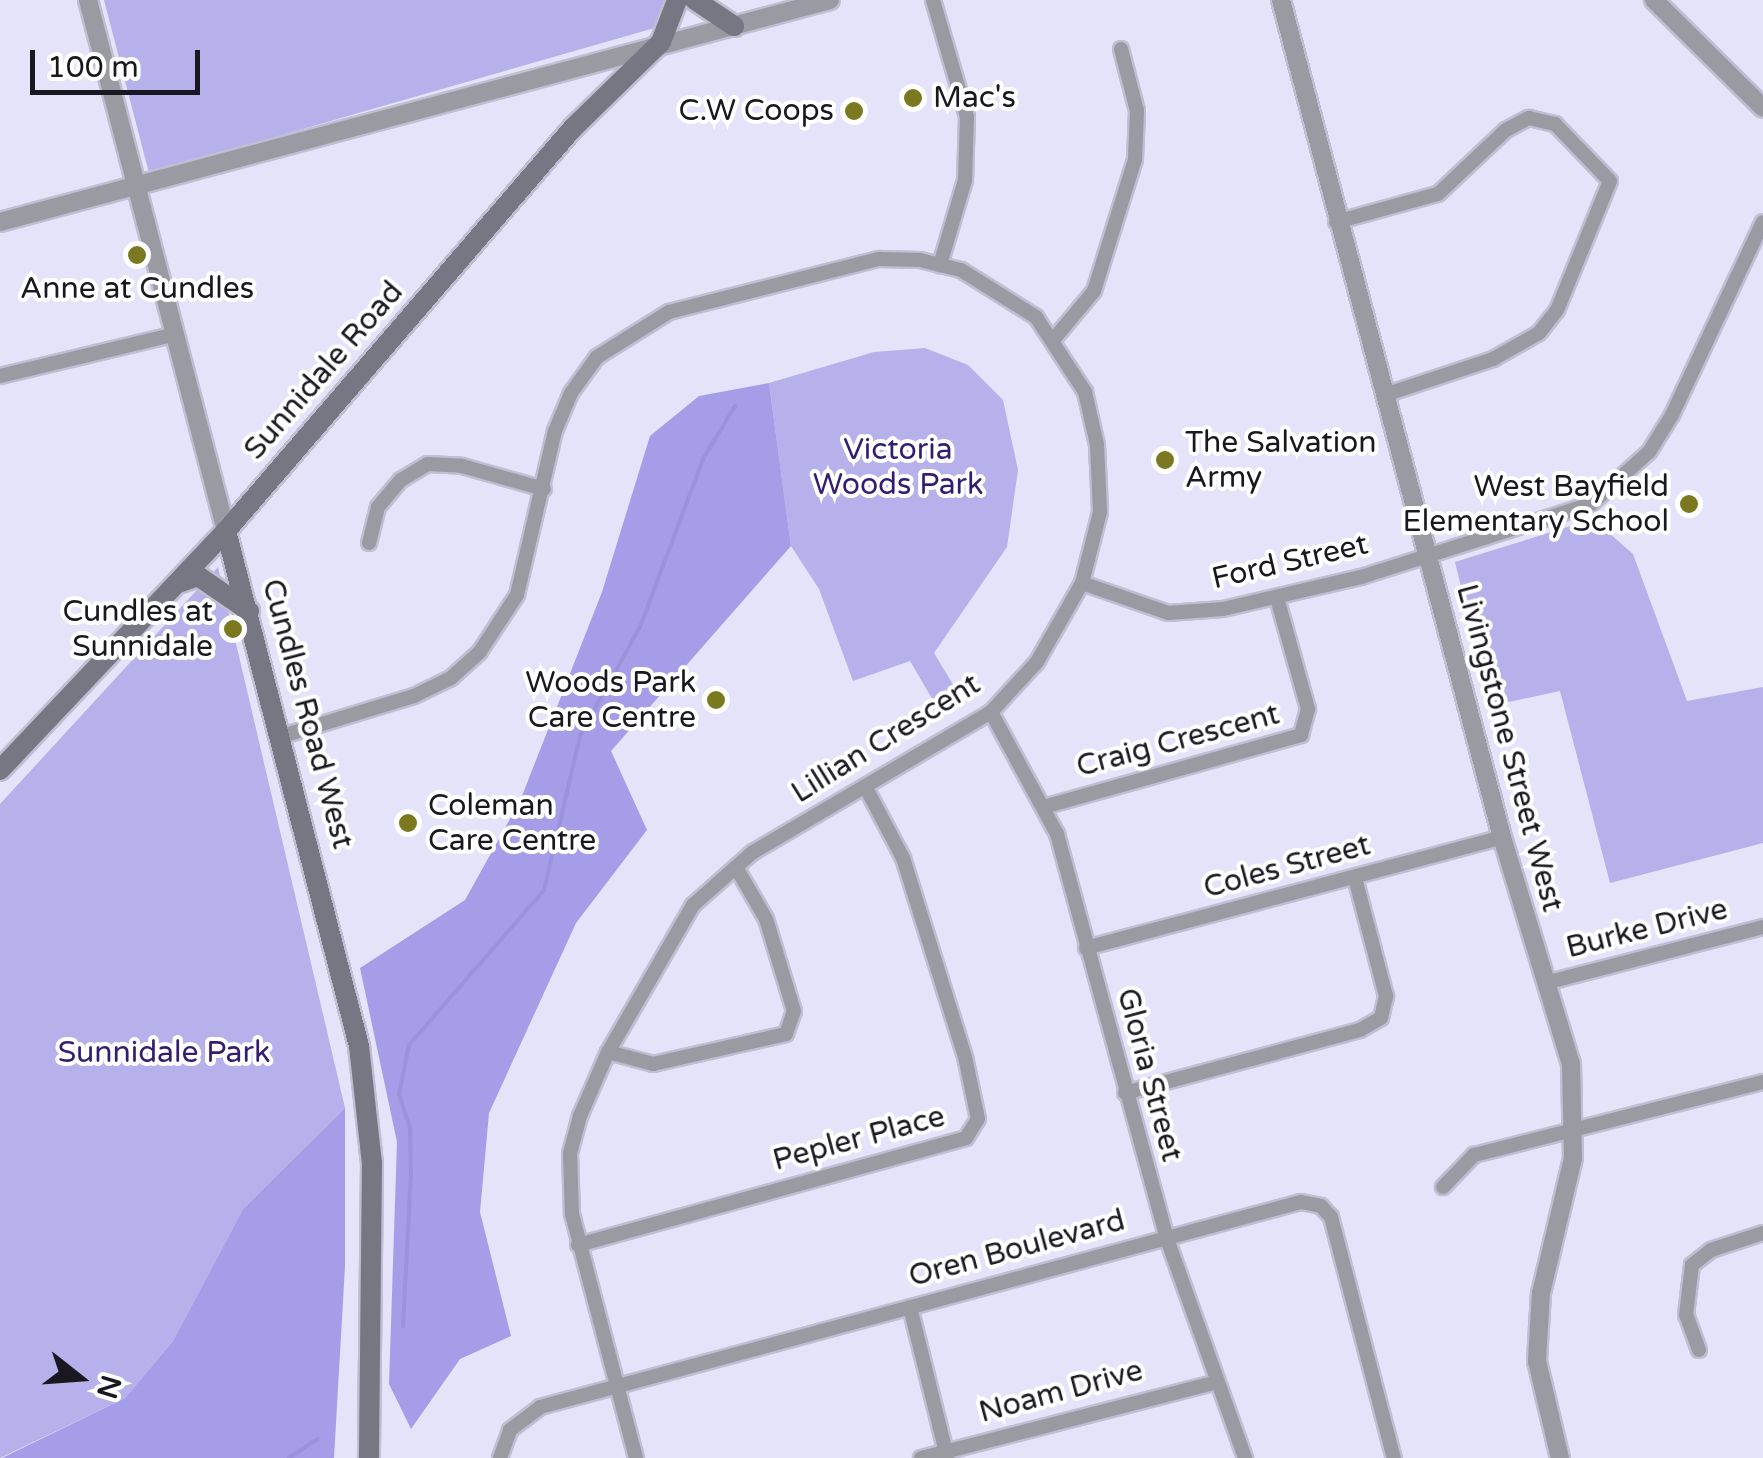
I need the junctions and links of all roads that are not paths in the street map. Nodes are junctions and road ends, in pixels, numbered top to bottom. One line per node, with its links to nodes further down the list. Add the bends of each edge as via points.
1 (88, 0): 12 (street, Cundles Road West)
2 (677, 0): 9 (main road, Sunnidale Road)
3 (695, 0): 8 (main road)
4 (830, 0): 8 (street)
5 (934, 0): 16 (street, via 968,118 965,180)
6 (1281, 0): 14 (street, Livingstone Street West)
7 (1654, 0): 11 (street)
8 (734, 26): 9 (street)
9 (661, 42): 12 (street); 22 (main road, Sunnidale Road, via 572,129)
10 (1121, 49): 18 (street, via 1138,111 1135,159 1094,290)
11 (1763, 108)
12 (140, 186): 13 (street); 17 (street, Cundles Road West)
13 (0, 222)
14 (1336, 222): 20 (street, Livingstone Street West); 20 (street, via 1438,194 1506,130 1529,118 1555,124 1610,181 1557,310 1539,332 1493,359)
15 (1763, 222): 24 (street, Ford Street, via 1672,415 1622,481 1556,519)
16 (940, 264): 18 (street, Lillian Crescent, via 1002,290); 21 (street, Lillian Crescent, via 878,259 670,312 631,330 598,357 571,394)
17 (176, 334): 19 (street); 22 (street, Cundles Road West)
18 (1054, 339): 26 (street, Lillian Crescent, via 1085,392 1097,445 1100,512)
19 (0, 376)
20 (1384, 395): 24 (street, Livingstone Street West)
21 (544, 489): 23 (street, via 462,466 428,464 378,507); 30 (street, Lillian Crescent, via 517,595 479,652 451,678 414,696)
22 (226, 531): 25 (main road, Sunnidale Road); 28 (main road, Cundles Road West)
23 (369, 544)
24 (1428, 552): 27 (street, Ford Street); 34 (street, Livingstone Street West)
25 (179, 583): 28 (main road, via 198,576); 31 (main road, Sunnidale Road)
26 (1082, 583): 27 (street, Ford Street, via 1168,613); 29 (street, Lillian Crescent, via 1037,662)
27 (1277, 598): 33 (street, Craig Crescent, via 1308,709 1301,735)
28 (250, 612): 30 (main road, Cundles Road West)
29 (991, 712): 32 (street, Lillian Crescent); 33 (street, Gloria Street)
30 (279, 737): 53 (main road, Cundles Road West, via 360,1046 372,1163)
31 (0, 770)
32 (864, 786): 35 (street, Lillian Crescent, via 753,852); 47 (street, Pepler Place, via 902,858 978,1119 966,1138)
33 (1047, 806): 38 (street, Gloria Street)
34 (1502, 837): 36 (street, Coles Street); 39 (street, Livingstone Street West)
35 (737, 869): 40 (street, Lillian Crescent, via 678,925); 40 (street, via 766,919 794,1011 786,1034 653,1064)
36 (1354, 878): 38 (street, Coles Street); 42 (street, via 1386,996 1381,1018 1360,1030)
37 (1763, 927): 39 (street, Burke Drive)
38 (1086, 948): 42 (street, Gloria Street)
39 (1545, 982): 43 (street, Livingstone Street West, via 1571,1064)
40 (608, 1052): 47 (street, Lillian Crescent, via 570,1154)
41 (1763, 1082): 43 (street)
42 (1125, 1094): 46 (street, Gloria Street)
43 (1576, 1127): 44 (street, via 1474,1155); 59 (street, Livingstone Street West, via 1540,1293 1538,1361)
44 (1442, 1187)
45 (1763, 1234): 49 (street, via 1711,1250 1692,1265 1686,1316)
46 (1166, 1236): 48 (street, Oren Boulevard); 50 (street, Gloria Street); 58 (street, Oren Boulevard, via 1289,1203 1326,1210)
47 (578, 1245): 51 (street, Lillian Crescent)
48 (910, 1307): 51 (street, Oren Boulevard); 52 (street)
49 (1698, 1350)
50 (1216, 1382): 52 (street, Noam Drive); 57 (street, Gloria Street)
51 (617, 1386): 54 (street, Oren Boulevard, via 528,1412 510,1430); 55 (street, Lillian Crescent)
52 (947, 1455): 56 (street, Noam Drive)
53 (369, 1458)
54 (500, 1458)
55 (636, 1458)
56 (921, 1458)
57 (1245, 1458)
58 (1394, 1458)
59 (1560, 1458)

